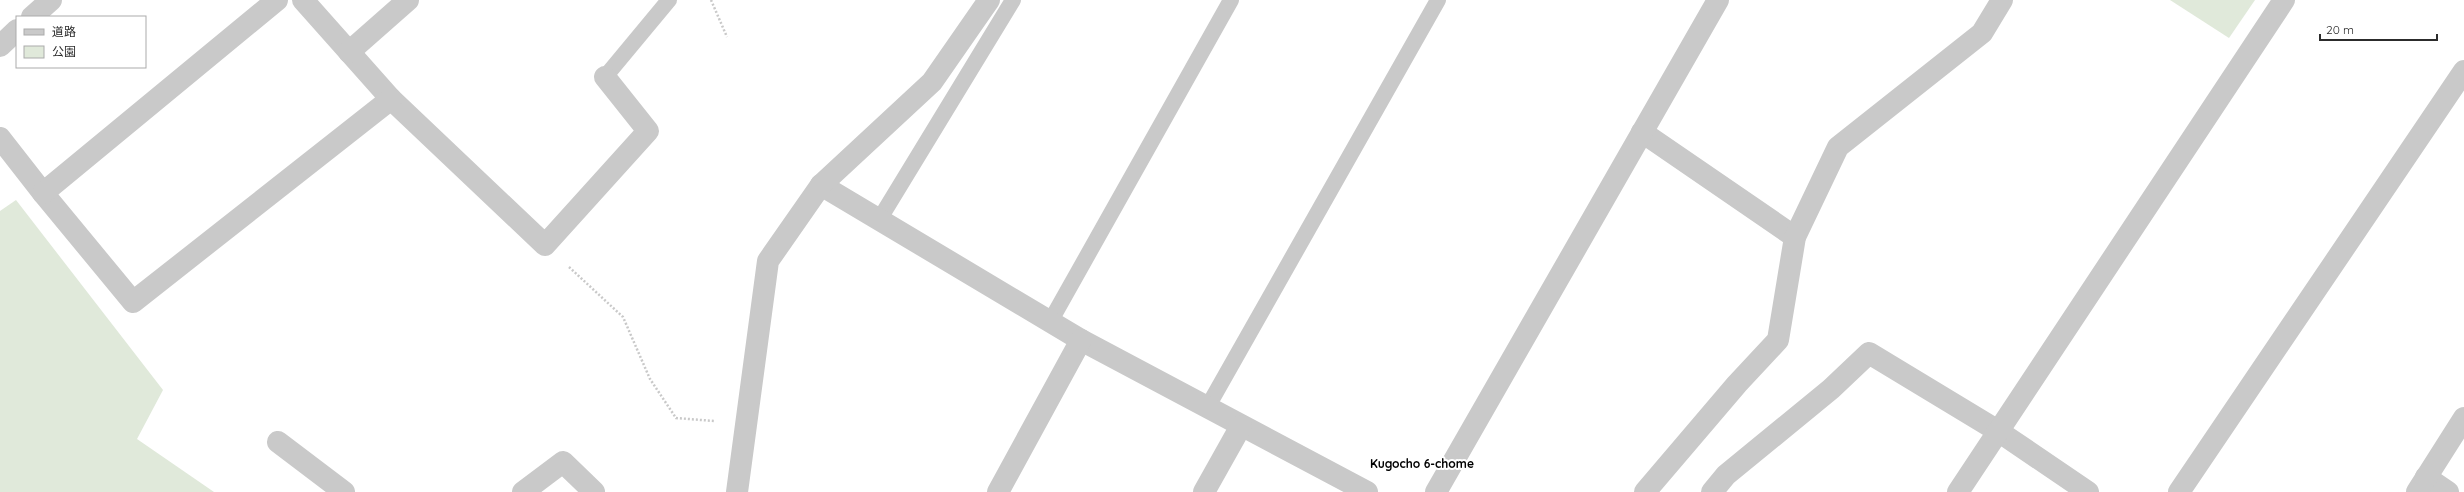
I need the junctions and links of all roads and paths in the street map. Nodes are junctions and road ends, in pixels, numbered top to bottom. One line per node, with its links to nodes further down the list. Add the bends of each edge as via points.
1 (51, 0): 14 (street)
2 (277, 0): 25 (street)
3 (303, 0): 18 (street)
4 (408, 0): 18 (street)
5 (669, 0): 20 (lane)
6 (711, 0): 16 (path)
7 (989, 0): 24 (street, via 932,82)
8 (1014, 0): 26 (lane)
9 (1231, 0): 29 (lane)
10 (1438, 0): 31 (lane)
11 (1718, 0): 22 (street)
12 (2002, 0): 27 (street, via 1982,33 1838,147)
13 (2284, 0): 35 (street)
14 (33, 16)
15 (16, 31): 17 (street)
16 (727, 37)
17 (0, 46)
18 (349, 52): 21 (street)
19 (2464, 71): 50 (street)
20 (605, 77): 28 (street, via 648,131)
21 (391, 99): 25 (street, via 133,302); 28 (street)
22 (1642, 132): 27 (street); 45 (street)
23 (0, 138): 25 (street)
24 (821, 185): 26 (street); 33 (street, via 768,261)
25 (43, 193)
26 (879, 220): 29 (street)
27 (1795, 237): 46 (street, via 1778,340)
28 (545, 245): 33 (path, via 623,317 650,379 676,418)
29 (1050, 322): 30 (street)
30 (1081, 340): 31 (street); 42 (street)
31 (1207, 408): 34 (street)
32 (2464, 418): 37 (street)
33 (746, 422): 41 (street)
34 (1241, 426): 43 (street); 44 (street)
35 (1998, 431): 47 (street, via 1869,353 1831,389 1726,475); 48 (street); 49 (street)
36 (278, 442): 38 (street)
37 (2422, 485): 51 (street)
38 (344, 492)
39 (523, 492): 40 (street, via 563,462)
40 (594, 492)
41 (737, 492)
42 (998, 492)
43 (1204, 492)
44 (1367, 492)
45 (1436, 492)
46 (1645, 492)
47 (1712, 492)
48 (1958, 492)
49 (2088, 492)
50 (2179, 492)
51 (2448, 492)

